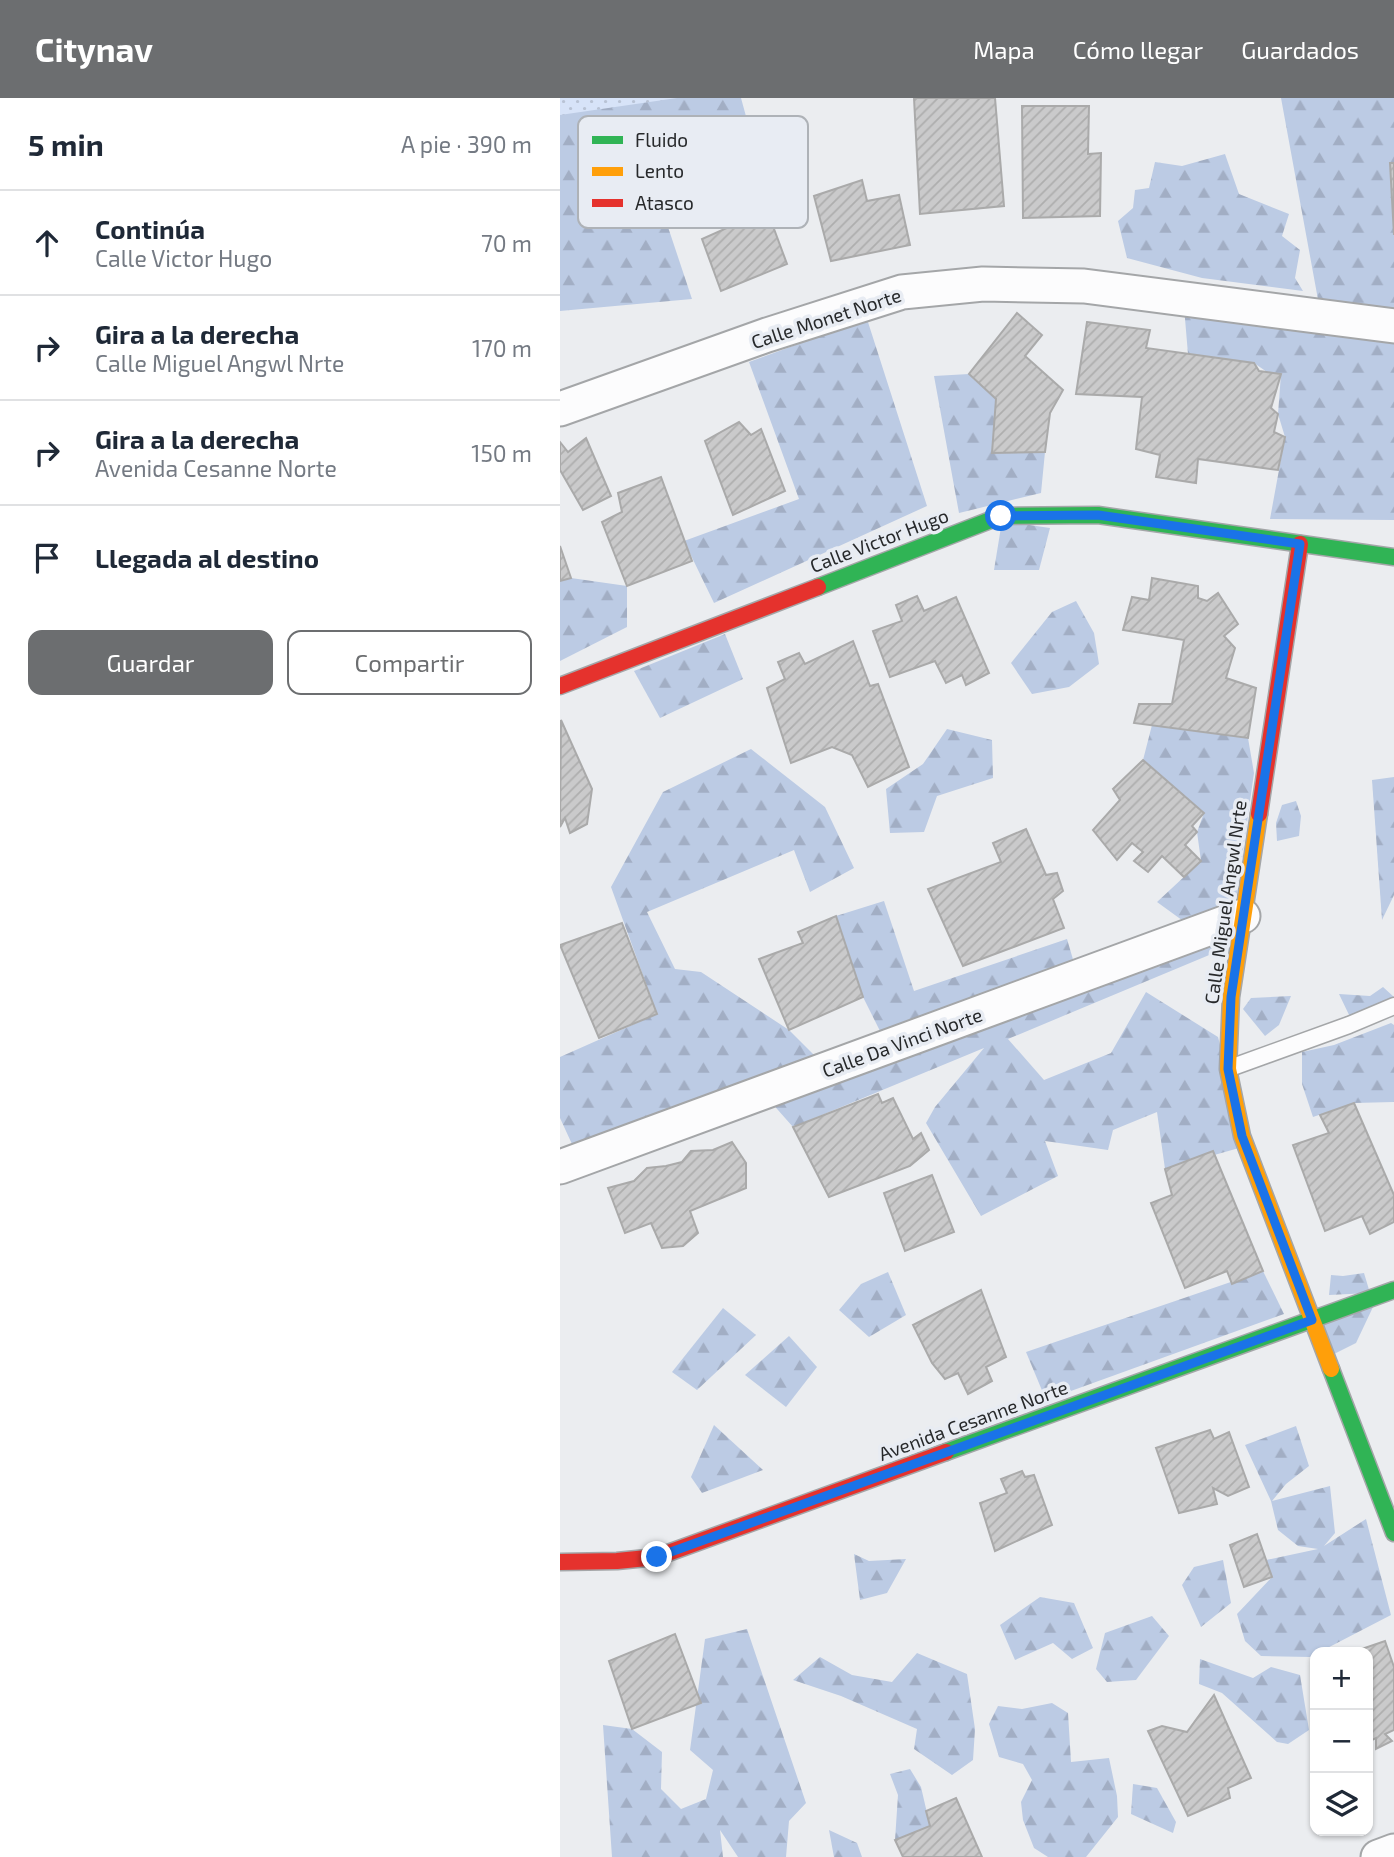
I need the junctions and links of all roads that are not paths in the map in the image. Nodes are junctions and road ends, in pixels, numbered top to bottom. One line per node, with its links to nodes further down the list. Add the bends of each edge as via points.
1 (1394, 326): 2 (street, Calle Monet Norte, via 1084,286 983,284 902,292)
2 (560, 409)
3 (1300, 544): 4 (street, Calle Victor Hugo); 5 (street, Calle Victor Hugo, via 1098,515 1001,516); 6 (street, Calle Miguel Angwl Nrte)
4 (1394, 557)
5 (560, 686)
6 (1243, 916): 8 (street, Calle Miguel Angwl Nrte, via 1231,997); 9 (street, Calle Da Vinci Norte)
7 (1394, 1006): 8 (lane)
8 (1228, 1069): 11 (street, Calle Miguel Angwl Nrte, via 1242,1136)
9 (560, 1167)
10 (1394, 1290): 11 (street, Avenida Cesanne Norte)
11 (1312, 1320): 12 (street, Calle Miguel Angwl Nrte); 13 (street, Avenida Cesanne Norte, via 657,1557)
12 (1394, 1533)
13 (560, 1562)
14 (1394, 1851): 15 (street)
15 (1378, 1857)

